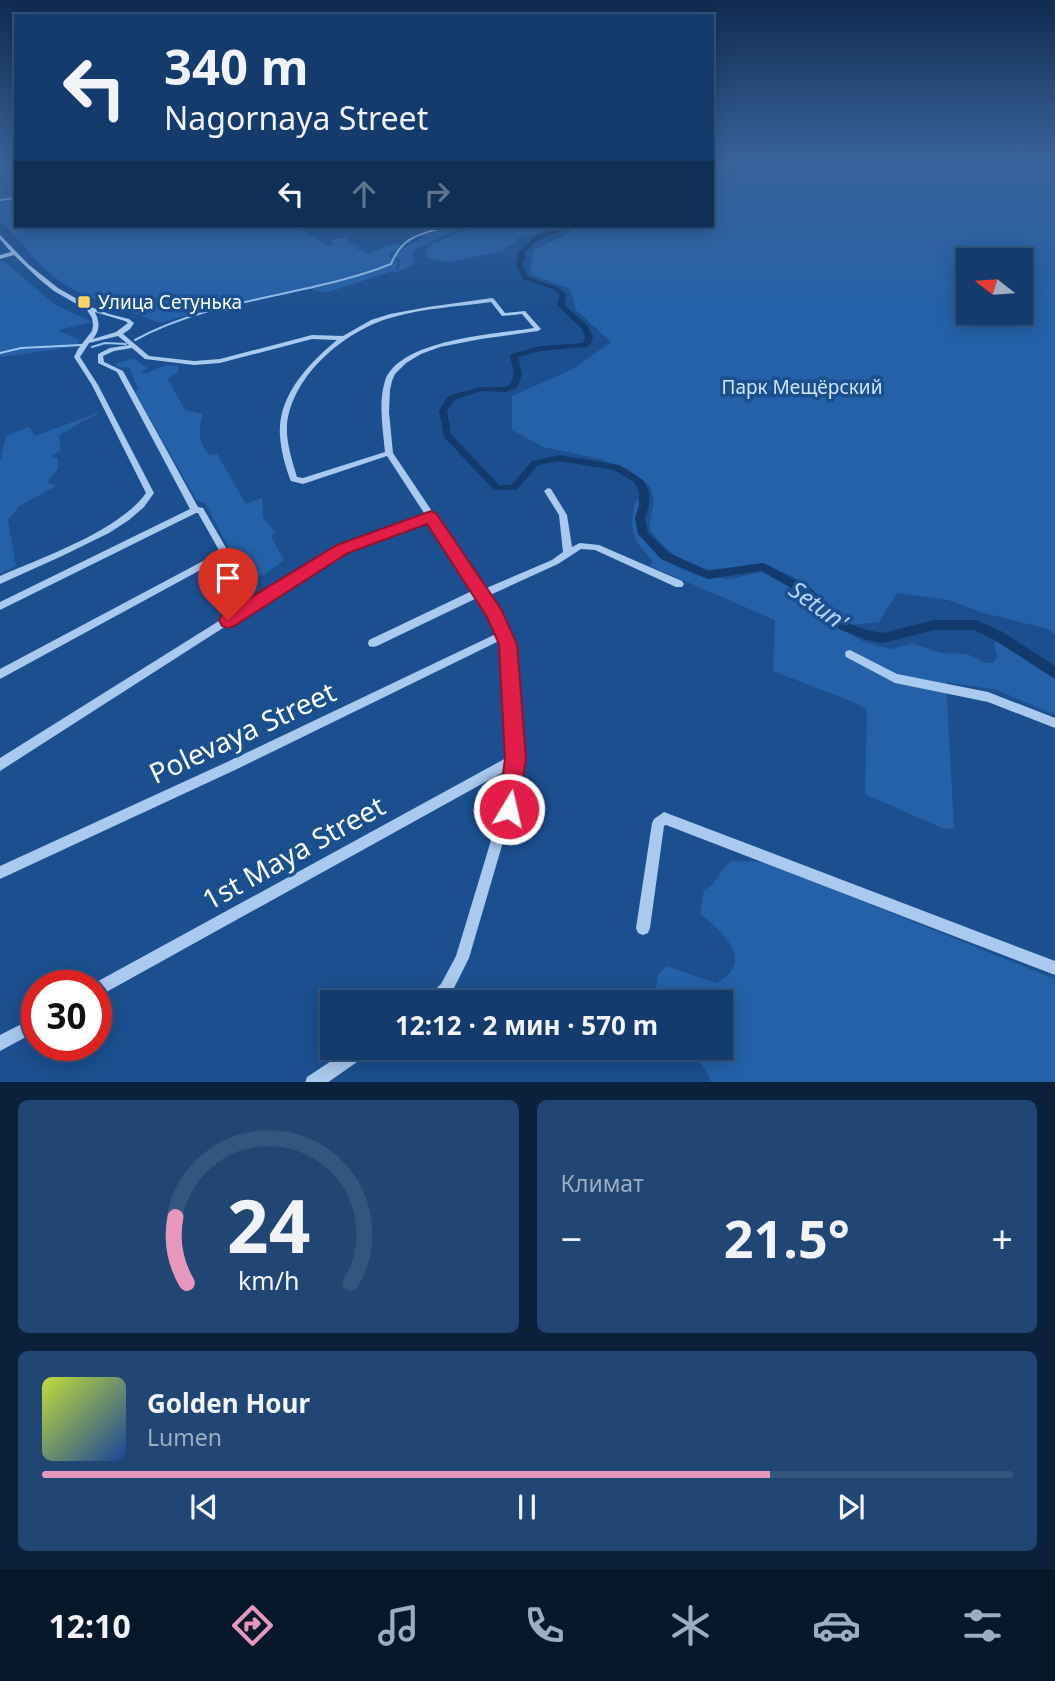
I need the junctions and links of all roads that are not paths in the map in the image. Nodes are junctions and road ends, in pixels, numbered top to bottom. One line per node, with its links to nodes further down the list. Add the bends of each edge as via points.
1 (0, 236): 2 (street)
2 (14, 253): 3 (street); 4 (street, via 41,280)
3 (0, 257)
4 (90, 309): 5 (street); 6 (street)
5 (118, 318): 6 (street); 8 (street, via 131,323)
6 (97, 326): 7 (street)
7 (95, 334): 9 (street); 11 (street)
8 (120, 334): 9 (street); 12 (street)
9 (106, 336): 11 (street)
10 (344, 338): 12 (street, via 312,337 203,363 147,358); 13 (street, via 317,360 290,399 284,423 294,479 303,481); 13 (street, via 391,315 492,300 503,314 523,312 538,329 430,348 406,360 391,374 387,393)
11 (89, 342): 18 (street, via 77,357 148,485 148,498 122,522)
12 (134, 346): 15 (street, via 112,349 99,359 120,371)
13 (389, 453): 16 (street)
14 (548, 491): 17 (street, via 563,515)
15 (195, 510): 21 (street); 25 (street, via 200,510 225,550 222,556)
16 (431, 517): 20 (street); 28 (street, via 321,561)
17 (568, 553): 19 (street, via 591,545); 20 (street)
18 (0, 580)
19 (679, 584)
20 (481, 593): 22 (street); 23 (street)
21 (0, 606)
22 (505, 634): 27 (street); 29 (street, Polevaya Street)
23 (373, 643)
24 (850, 654): 26 (street, via 895,678 988,696)
25 (0, 674)
26 (1055, 723)
27 (515, 759): 32 (street, 1st Maya Street); 33 (street, via 509,809 462,958)
28 (0, 765)
29 (0, 873)
30 (643, 928): 31 (street, via 661,818)
31 (1055, 968)
32 (112, 981)
33 (445, 990)
34 (21, 1032): 35 (street)
35 (0, 1043)
36 (347, 1060): 37 (street)
37 (314, 1082)

